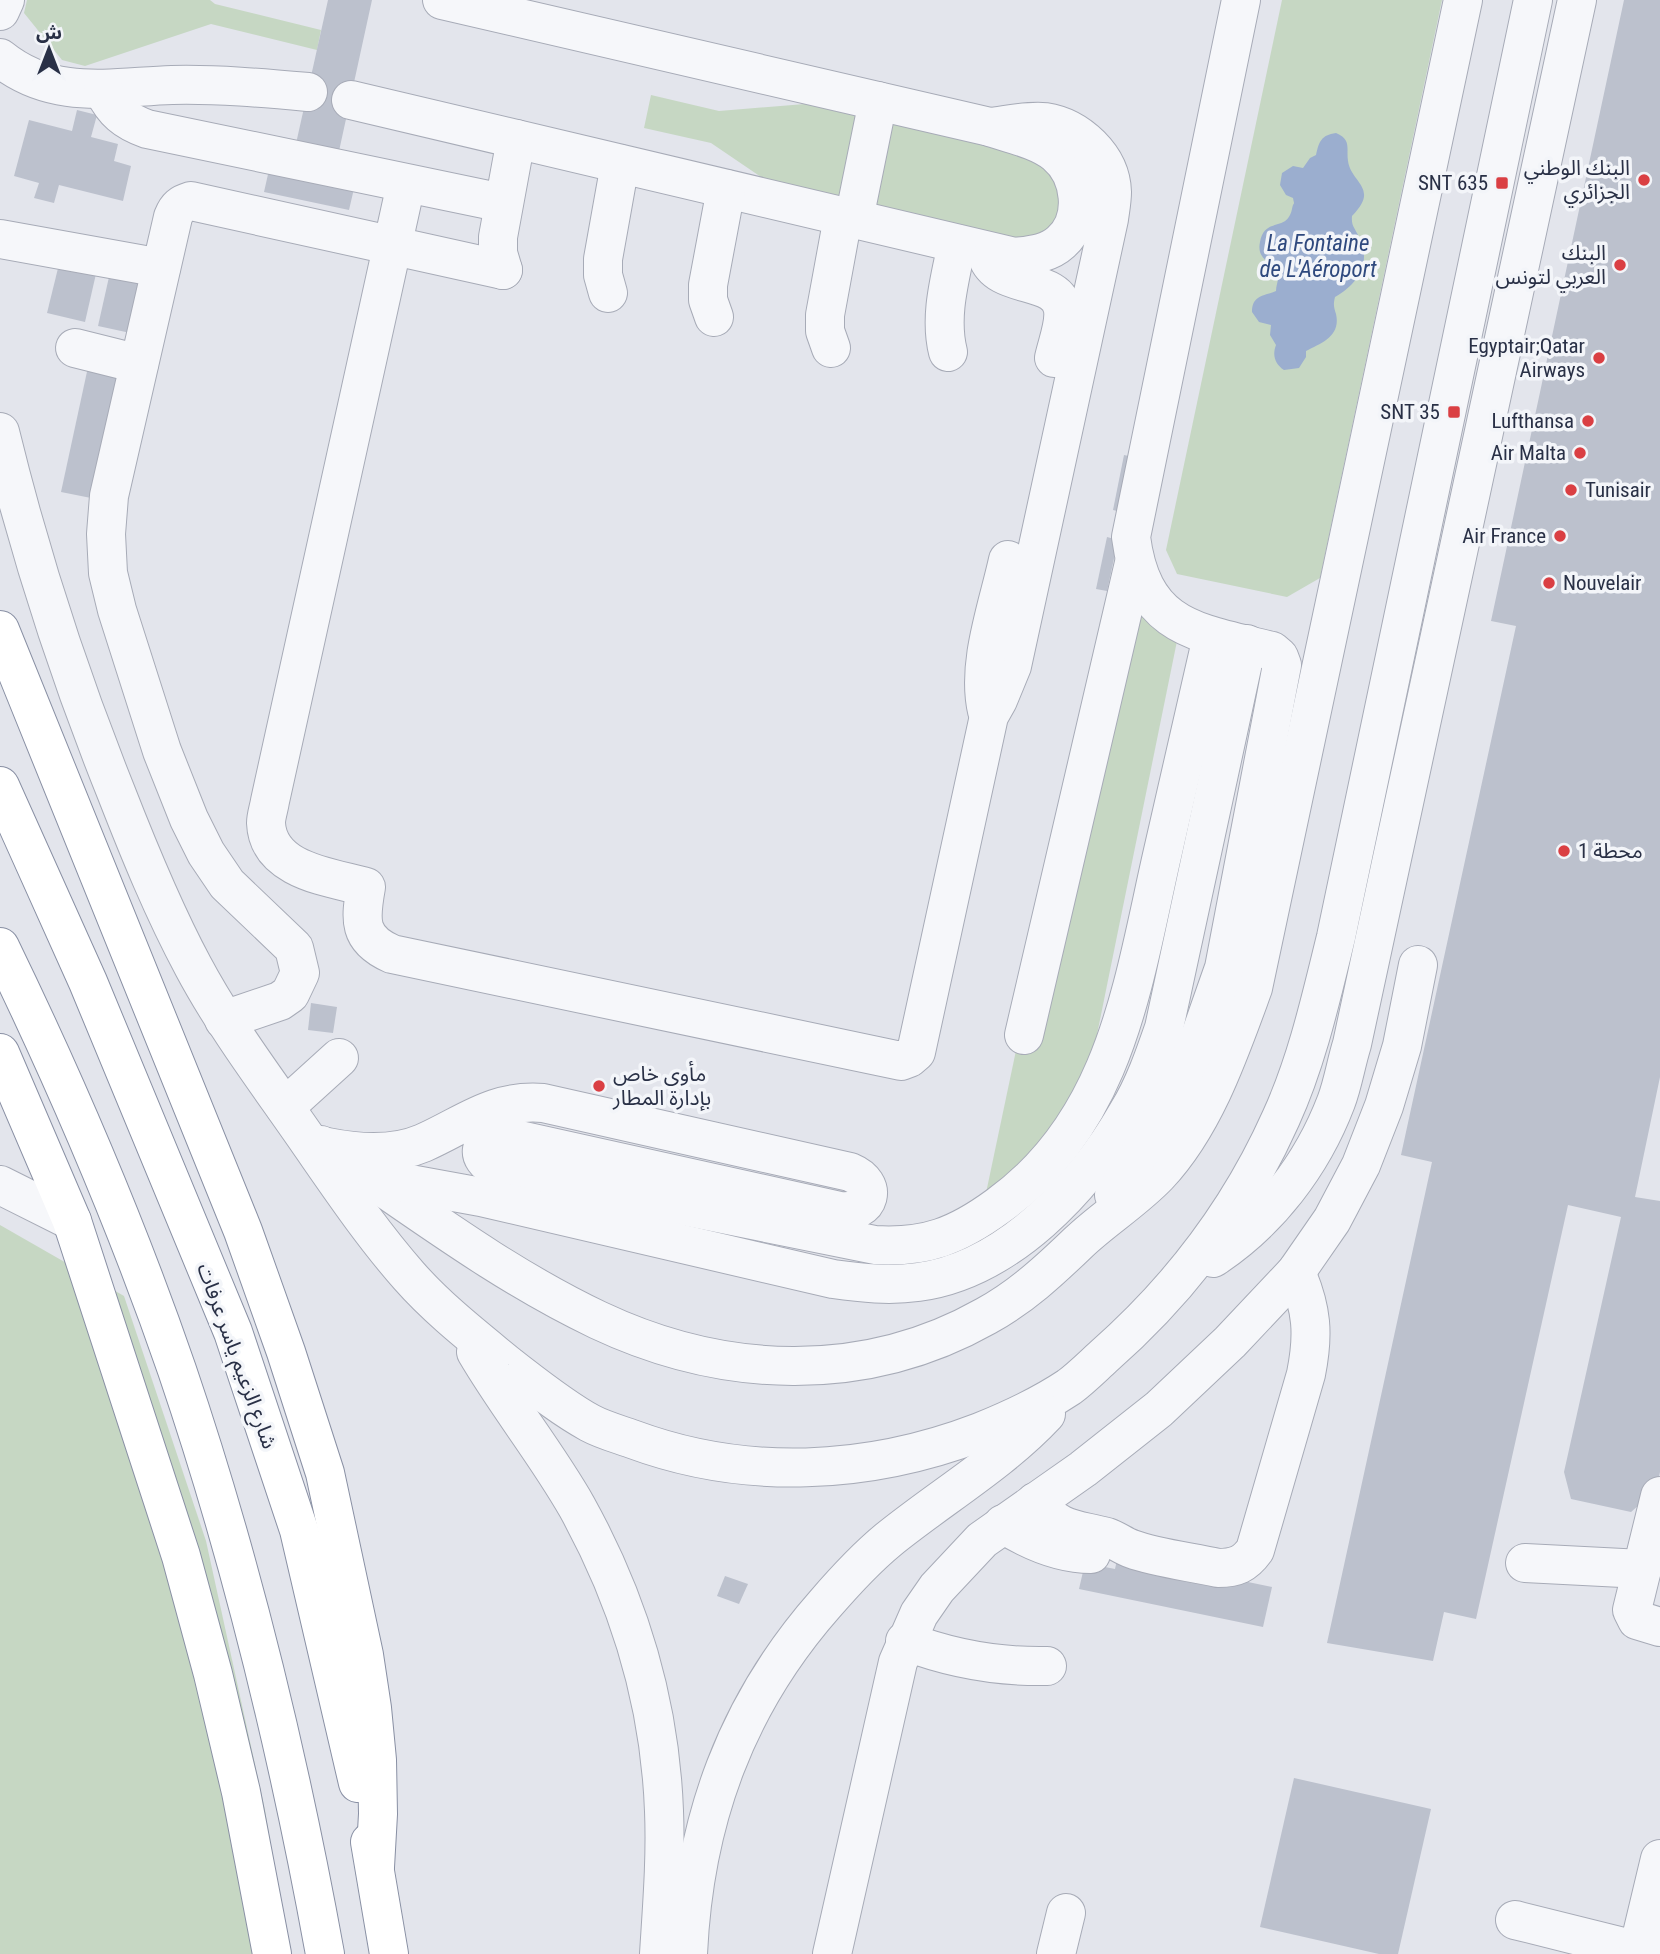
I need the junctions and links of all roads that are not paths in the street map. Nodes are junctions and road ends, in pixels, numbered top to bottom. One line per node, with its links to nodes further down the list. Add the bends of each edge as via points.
1 (5, 0): 8 (street)
2 (442, 0): 9 (street)
3 (1241, 0): 30 (street, via 1136,503 1131,537)
4 (1463, 0): 46 (street, via 1254,988 1225,1064 1187,1136 1159,1174)
5 (1534, 0): 15 (street)
6 (1560, 0): 15 (street, via 1537,101 1525,116)
7 (1577, 0): 48 (street, via 1336,1102 1311,1156 1275,1204 1231,1245)
8 (0, 11)
9 (555, 13): 14 (street)
10 (0, 58): 11 (street, via 36,79 69,88)
11 (103, 90): 12 (street, via 212,85); 18 (street, via 112,108 147,130)
12 (308, 92)
13 (351, 100): 17 (street)
14 (878, 101): 16 (street); 20 (street)
15 (1507, 124): 48 (street, via 1314,1027 1282,1117 1244,1189)
16 (990, 127): 23 (street, via 1055,154 1072,173 1079,196 1075,221 1062,242 1040,254); 26 (street, via 1042,122 1065,127 1103,162 1112,190)
17 (526, 142): 19 (street); 20 (street); 25 (street, via 518,242)
18 (406, 184): 19 (street); 22 (street)
19 (503, 202): 25 (street, via 498,253)
20 (854, 219): 23 (street)
21 (0, 239): 24 (street)
22 (393, 246): 24 (street, via 191,201 177,209); 25 (street); 33 (street, via 266,822 272,844 285,861 366,887 362,923 378,948 797,1040 901,1061 909,1058 916,1052)
23 (984, 250): 26 (street); 33 (street, via 997,272 1049,290 1064,312 985,663 984,699)
24 (161, 268): 28 (street)
25 (503, 270)
26 (1097, 276): 33 (street, via 1012,666)
27 (75, 348): 28 (street)
28 (139, 364): 37 (street, via 109,496 108,573 117,610 162,751 206,853 228,884 293,948 300,973 281,1001)
29 (0, 432): 37 (street, via 50,612 92,731 138,848 191,962)
30 (1134, 564): 32 (street, via 1154,601 1180,624); 38 (street)
31 (0, 630): 61 (highway, via 243,1231 325,1473 372,1707 377,1774)
32 (1229, 641): 42 (street, via 1164,1028 1130,1110 1107,1147); 46 (street, via 1272,651 1282,665 1224,968 1198,1042 1164,1114)
33 (989, 716)
34 (0, 786): 61 (highway, شارع الزعيم ياسر عرفات, via 89,982 233,1332 299,1530)
35 (0, 947): 66 (highway, via 80,1118 177,1369 261,1653)
36 (1418, 965): 47 (street, via 1402,1046 1362,1165)
37 (224, 1020): 41 (street)
38 (1024, 1035)
39 (0, 1053): 45 (highway)
40 (339, 1058): 41 (street)
41 (304, 1129): 42 (street, via 346,1151 396,1150 421,1144 495,1107 543,1103 850,1172 861,1176 867,1197 862,1207 840,1211 501,1136 484,1145 481,1155 486,1164 897,1246 941,1239 962,1230); 43 (street); 49 (street, via 349,1200 411,1279)
42 (1067, 1167): 43 (street, via 1036,1224 1002,1251 962,1271 920,1282 876,1285 833,1279 481,1196)
43 (368, 1177): 46 (street, via 505,1268 598,1320 669,1348 737,1363 801,1367 866,1361 928,1343 987,1316 1040,1279)
44 (0, 1185): 45 (street)
45 (72, 1221): 65 (highway, via 181,1556 241,1792)
46 (1087, 1234)
47 (1296, 1272): 52 (street, via 1158,1409); 54 (street, via 1312,1322 1311,1349 1255,1550 1233,1568 1218,1568)
48 (1182, 1278): 50 (street)
49 (460, 1326): 50 (street, via 532,1384 592,1424 658,1448 728,1463 799,1469 871,1463 940,1447 1007,1422); 68 (street, via 576,1505 617,1587 632,1630 655,1721 661,1766 664,1858)
50 (1069, 1386): 69 (street, via 1005,1453 877,1550 805,1627 771,1674 724,1766 708,1816 696,1867)
51 (1660, 1496): 56 (street)
52 (1035, 1502): 53 (street); 54 (street, via 1060,1525)
53 (1003, 1524): 54 (street, via 1032,1541 1063,1551 1097,1554); 58 (street, via 937,1588)
54 (1131, 1549)
55 (1525, 1563): 56 (street)
56 (1642, 1569): 57 (street, via 1632,1610 1637,1620)
57 (1660, 1628)
58 (905, 1641): 59 (street, via 974,1662); 70 (street)
59 (1047, 1666)
60 (1660, 1859): 64 (street)
61 (375, 1867): 67 (highway, شارع الزعيم ياسر عرفات)
62 (1066, 1913): 71 (street)
63 (1515, 1920): 64 (street)
64 (1645, 1952)
65 (272, 1954)
66 (325, 1954)
67 (389, 1954)
68 (659, 1954)
69 (688, 1954)
70 (832, 1954)
71 (1056, 1954)

